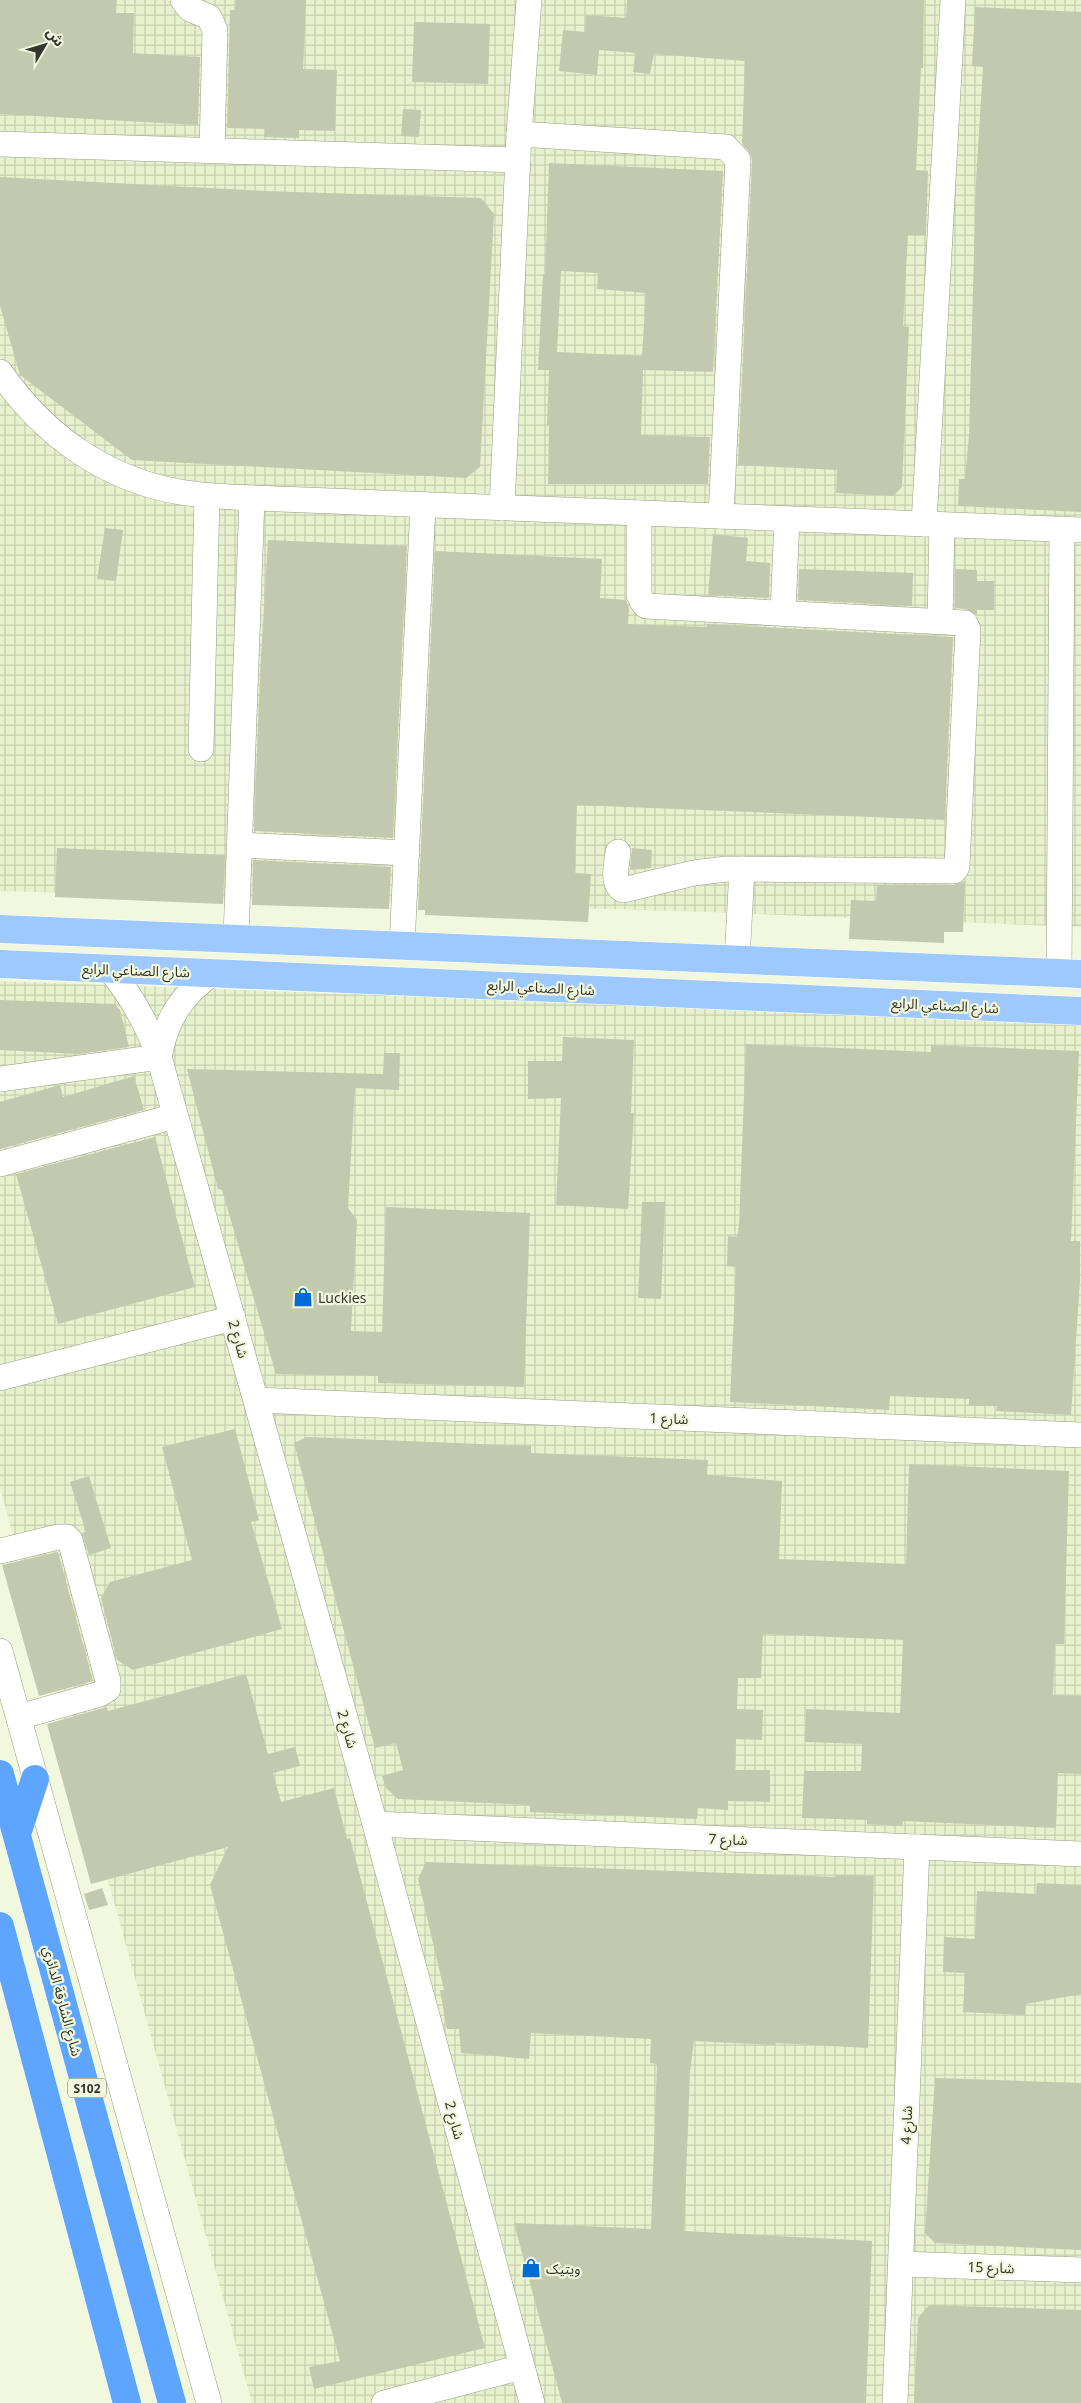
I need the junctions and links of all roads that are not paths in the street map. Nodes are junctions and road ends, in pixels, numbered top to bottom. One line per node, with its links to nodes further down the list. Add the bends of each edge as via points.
1 (183, 0): 6 (street, via 190,9 209,17 215,30)
2 (529, 0): 4 (street)
3 (954, 0): 16 (street)
4 (519, 134): 7 (street); 14 (street, via 726,146 738,160)
5 (0, 144): 6 (street)
6 (212, 150): 7 (street)
7 (518, 160): 12 (street)
8 (0, 372): 9 (street, via 32,413 53,433 100,465 152,486)
9 (207, 496): 10 (street); 20 (street)
10 (252, 498): 11 (street); 21 (street)
11 (423, 505): 12 (street); 23 (street)
12 (502, 508): 13 (street)
13 (639, 513): 14 (street); 18 (street, via 640,595 643,603 651,607)
14 (721, 516): 15 (street)
15 (787, 519): 16 (street); 18 (street)
16 (933, 525): 17 (street); 19 (street)
17 (1071, 530): 32 (street)
18 (782, 613): 19 (street)
19 (940, 620): 24 (street, via 962,622 968,629 956,870)
20 (201, 749)
21 (240, 845): 23 (street); 26 (street)
22 (618, 852): 24 (street, via 616,881 623,890 694,873)
23 (407, 853): 27 (street)
24 (742, 869): 28 (street)
25 (0, 929): 26 (main road)
26 (236, 938): 27 (main road)
27 (402, 946): 28 (main road)
28 (737, 960): 32 (main road)
29 (0, 964): 30 (main road, شارع الصناعي الرابع)
30 (109, 970): 31 (main road, شارع الصناعي الرابع); 34 (street, شارع 2, via 140,1010)
31 (214, 972): 33 (main road, شارع الصناعي الرابع); 34 (street, شارع 2, via 182,999 163,1036)
32 (1070, 974)
33 (1081, 1011)
34 (159, 1057): 35 (street); 36 (street, شارع 2)
35 (0, 1079)
36 (175, 1116): 37 (street); 38 (street, شارع 2)
37 (0, 1164)
38 (234, 1318): 39 (street); 40 (street, شارع 2)
39 (0, 1378)
40 (257, 1400): 41 (street, شارع 1); 47 (street, شارع 2)
41 (1081, 1435)
42 (0, 1551): 44 (street, via 58,1537 70,1540 108,1681 108,1690 100,1694)
43 (0, 1651): 44 (street)
44 (19, 1717): 46 (street)
45 (0, 1774): 48 (highway, شارع الشارقة الدائري / S102)
46 (35, 1779): 48 (highway); 59 (street)
47 (375, 1824): 49 (street, شارع 7); 55 (street, شارع 2)
48 (17, 1834): 54 (highway, شارع الشارقة الدائري / S102)
49 (917, 1847): 50 (street, شارع 7); 52 (street, شارع 4)
50 (1081, 1854)
51 (0, 1926): 56 (highway)
52 (901, 2264): 53 (street, شارع 15); 62 (street, شارع 4)
53 (1081, 2270)
54 (152, 2324): 57 (highway, شارع الشارقة الدائري / S102); 58 (highway)
55 (522, 2367): 60 (street); 61 (street, شارع 2)
56 (127, 2403)
57 (172, 2403)
58 (192, 2403)
59 (209, 2403)
60 (384, 2403)
61 (532, 2403)
62 (895, 2403)

